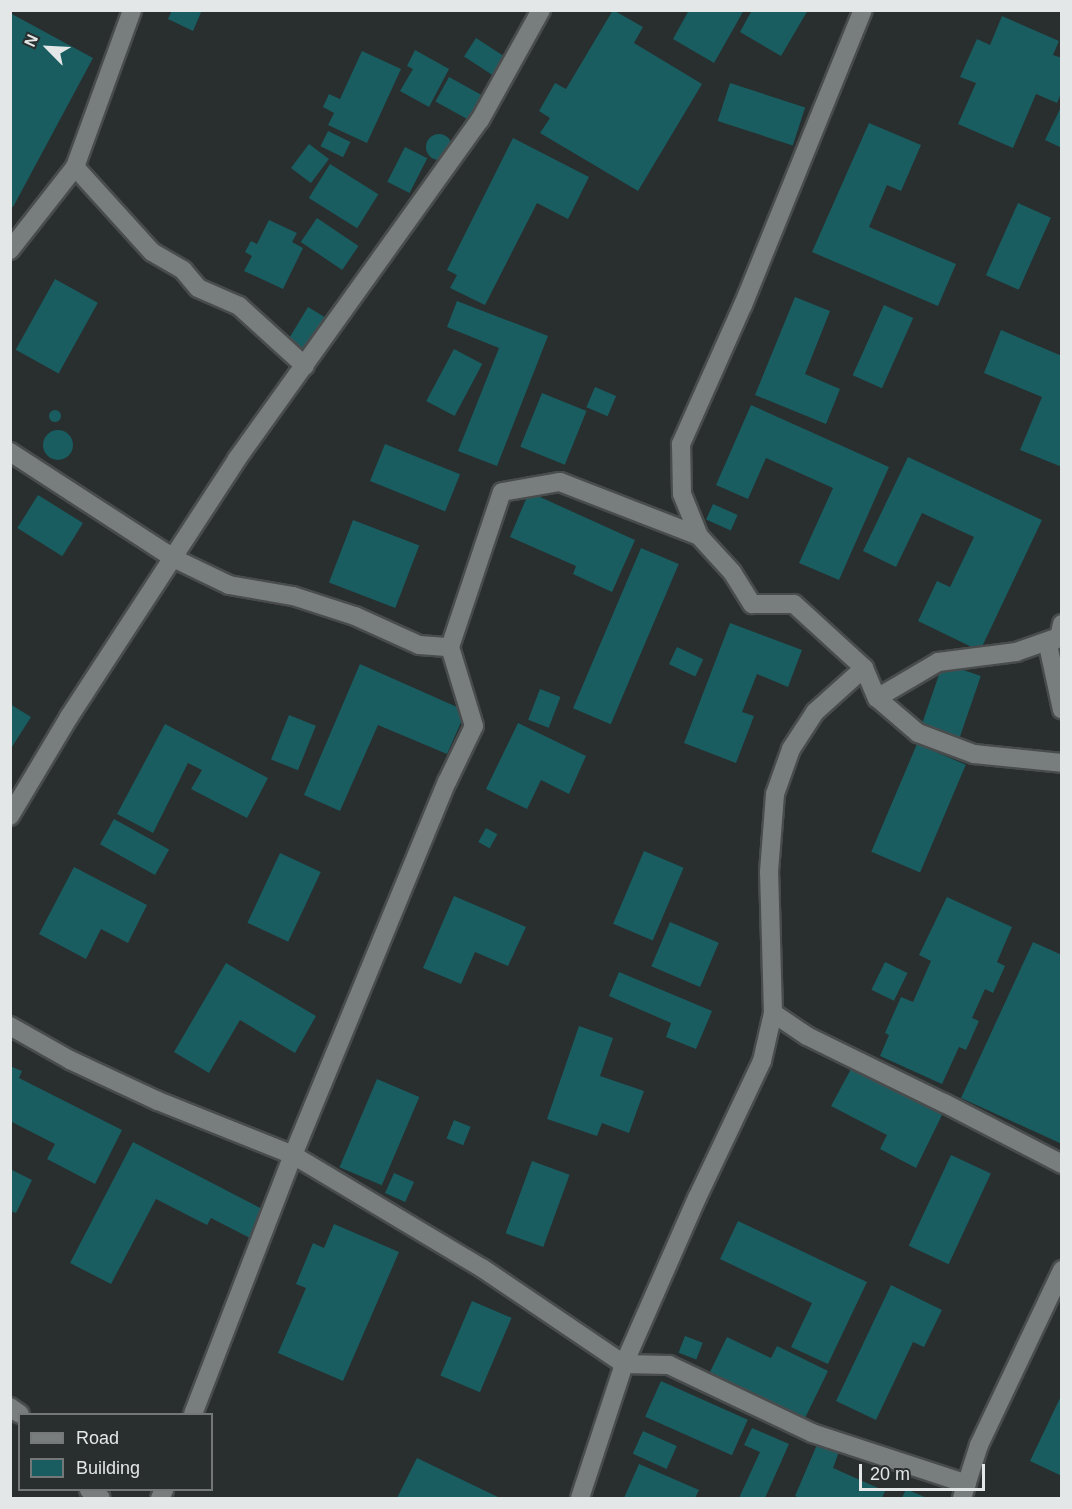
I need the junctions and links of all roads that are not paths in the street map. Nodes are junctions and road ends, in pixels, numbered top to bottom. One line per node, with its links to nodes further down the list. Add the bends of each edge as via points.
1 (132, 10): 4 (street)
2 (541, 10): 6 (street, via 480,120)
3 (863, 10): 8 (street, via 743,305 681,444 682,494)
4 (75, 167): 5 (street); 6 (street, via 152,252 183,270 198,288 239,306)
5 (10, 250)
6 (305, 366): 9 (street)
7 (10, 452): 9 (street)
8 (699, 536): 11 (street, via 560,482 502,492); 12 (street, via 732,572 752,604 794,604)
9 (172, 558): 11 (street, via 229,585 293,596 355,616 419,645); 16 (street)
10 (1060, 631): 13 (street, via 1016,652 938,662); 14 (street, via 1048,645)
11 (450, 647): 19 (street, via 474,726 447,782)
12 (864, 668): 13 (street); 17 (street, via 814,711 791,749 775,794 769,872)
13 (877, 698): 15 (street, via 918,732 974,754)
14 (1062, 710)
15 (1062, 763)
16 (10, 816)
17 (773, 1013): 20 (street, via 807,1036); 22 (street, via 762,1060)
18 (10, 1026): 19 (street, via 70,1060 158,1101)
19 (293, 1155): 22 (street, via 482,1268); 23 (street)
20 (1062, 1164)
21 (1062, 1270): 24 (street, via 979,1445)
22 (624, 1364): 24 (street, via 669,1365 812,1433); 25 (street)
23 (193, 1413)
24 (964, 1491)
25 (580, 1498)

